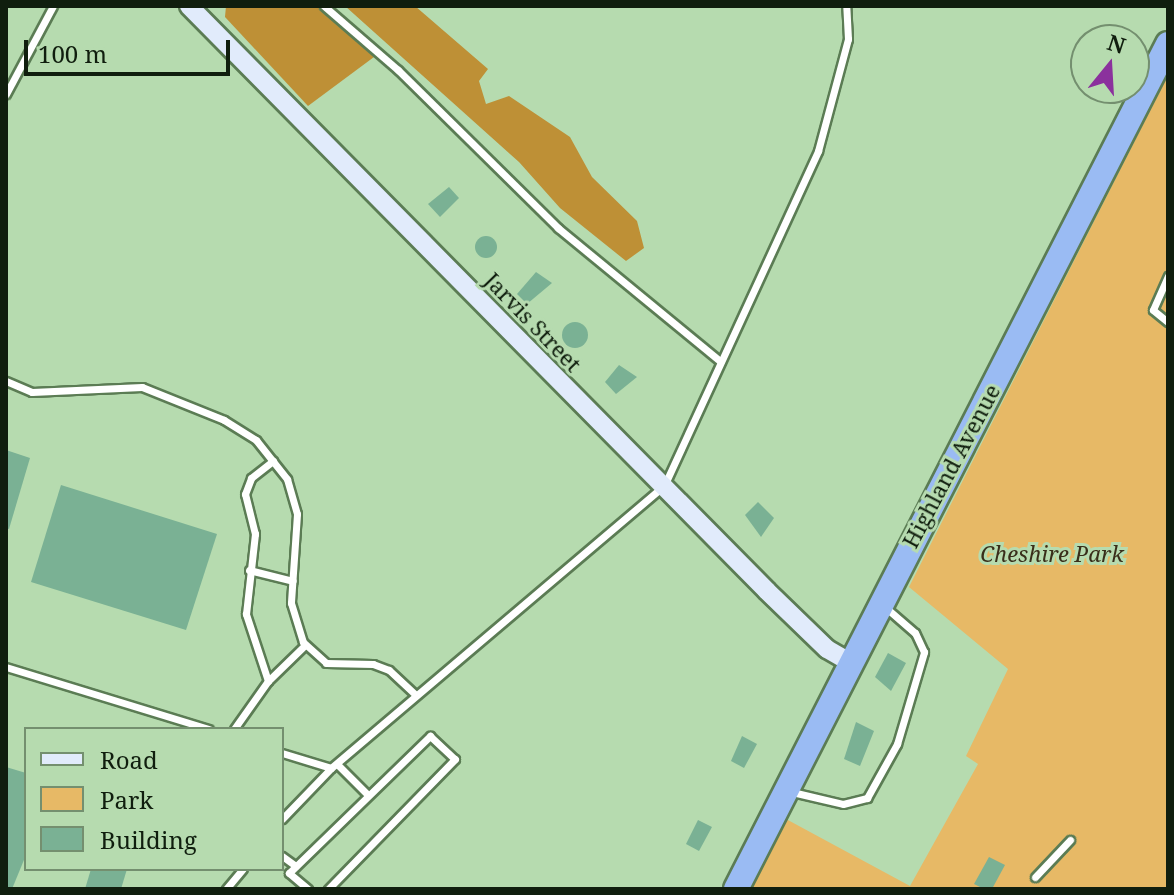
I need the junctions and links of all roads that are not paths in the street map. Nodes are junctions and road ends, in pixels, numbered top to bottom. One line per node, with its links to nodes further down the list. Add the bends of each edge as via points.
1 (53, 6): 6 (lane)
2 (189, 6): 12 (street, Jarvis Street)
3 (324, 6): 9 (lane, via 398,70 558,228)
4 (846, 6): 9 (lane, via 848,39 818,151)
5 (1168, 44): 15 (highway, Highland Avenue)
6 (6, 94)
7 (1168, 276): 8 (lane, via 1153,310)
8 (1168, 322)
9 (720, 361): 12 (lane)
10 (6, 381): 11 (lane, via 32,392 142,387 224,420 256,440)
11 (273, 461): 13 (lane, via 245,487 255,534); 14 (lane, via 287,479 297,514)
12 (664, 486): 17 (street, Jarvis Street, via 816,639); 20 (lane)
13 (249, 570): 14 (lane); 19 (lane, via 246,614)
14 (293, 581): 16 (lane, via 291,603)
15 (880, 604): 17 (highway, Highland Avenue); 25 (lane, via 915,633 924,652 897,744 875,787 856,802 821,801)
16 (305, 645): 19 (lane); 20 (lane, via 326,663 373,664 389,670)
17 (851, 663): 25 (highway, Highland Avenue)
18 (6, 667): 21 (lane)
19 (268, 681): 22 (lane)
20 (416, 695): 24 (lane)
21 (202, 727)
22 (235, 727)
23 (284, 754): 24 (lane)
24 (334, 766): 26 (lane); 27 (lane)
25 (786, 790): 36 (highway, Highland Avenue)
26 (366, 793): 30 (lane); 35 (lane, via 430,736 455,759)
27 (284, 817)
28 (1070, 840): 32 (lane)
29 (284, 857): 30 (lane)
30 (296, 866): 34 (lane, via 289,873)
31 (241, 871): 33 (lane)
32 (1035, 877)
33 (226, 889)
34 (308, 889)
35 (328, 889)
36 (736, 889)

